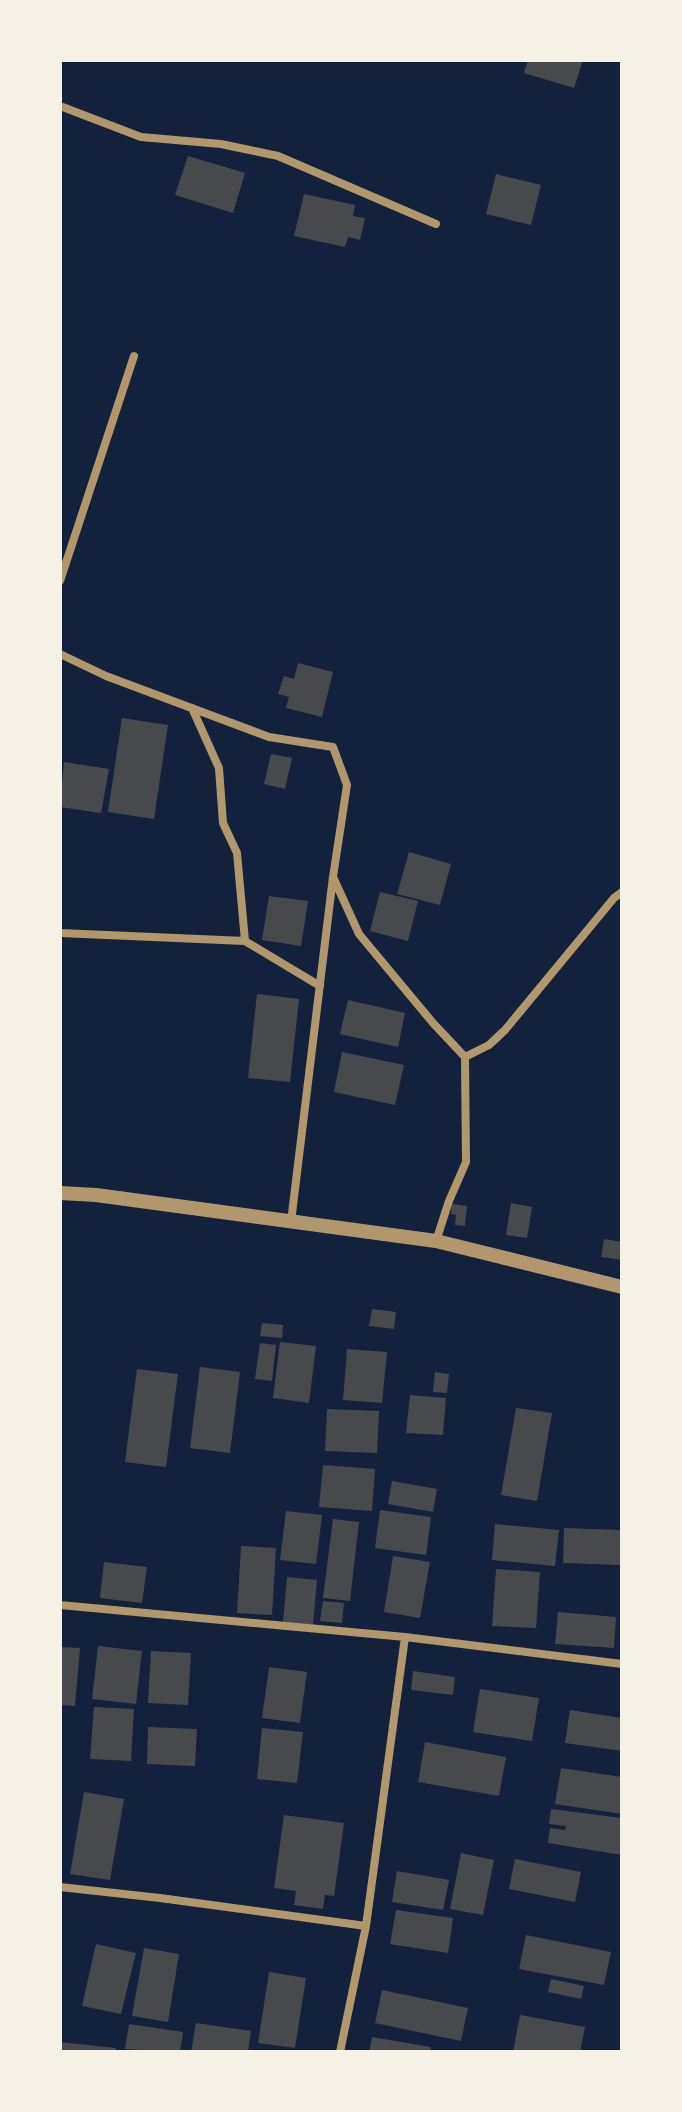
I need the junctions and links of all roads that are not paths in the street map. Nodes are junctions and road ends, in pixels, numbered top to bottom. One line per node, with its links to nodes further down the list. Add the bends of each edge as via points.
1 (60, 106): 2 (street, via 141,137 221,144 278,156)
2 (436, 224)
3 (134, 356): 4 (street)
4 (60, 581)
5 (60, 654): 6 (street)
6 (192, 707): 7 (street, via 269,737 333,747 347,785); 10 (street, via 219,768 223,823 237,853)
7 (333, 877): 11 (street); 12 (street, via 359,934)
8 (622, 892): 12 (street, via 505,1030)
9 (60, 933): 10 (street)
10 (245, 941): 11 (street)
11 (320, 986): 14 (street)
12 (465, 1057): 15 (street, via 466,1162)
13 (60, 1193): 14 (street)
14 (291, 1222): 15 (street)
15 (436, 1241): 16 (street)
16 (622, 1287)
17 (60, 1605): 18 (street)
18 (405, 1637): 19 (street); 21 (street)
19 (622, 1664)
20 (60, 1887): 21 (street)
21 (366, 1926): 22 (street)
22 (340, 2052)

